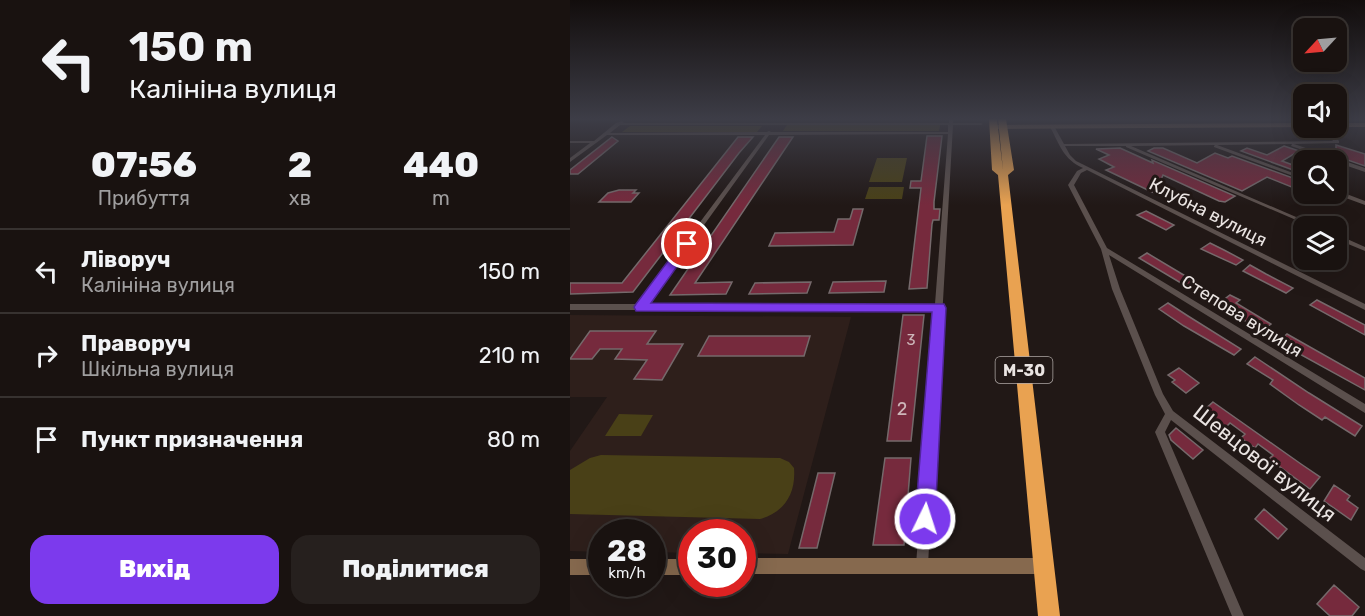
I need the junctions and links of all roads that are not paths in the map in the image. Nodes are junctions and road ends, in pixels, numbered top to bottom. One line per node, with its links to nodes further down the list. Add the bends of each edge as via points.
1 (586, 148): 9 (street)
2 (758, 148): 21 (street)
3 (950, 148): 22 (street)
4 (1004, 148): 28 (highway, М-30, via 1009,170 1003,174)
5 (1064, 148): 10 (street, Клубна вулиця, via 1074,162)
6 (1130, 148): 15 (street)
7 (1222, 148): 12 (street)
8 (1300, 148): 11 (street)
9 (570, 160)
10 (1087, 168): 17 (street, via 1079,172 1071,186); 19 (street, Клубна вулиця)
11 (1365, 170)
12 (1293, 175)
13 (1347, 196): 14 (street)
14 (1365, 203)
15 (1293, 217)
16 (1347, 241): 18 (street)
17 (1104, 249): 23 (street, Степова вулиця); 24 (street, via 1120,300)
18 (1365, 249)
19 (1365, 306)
20 (570, 307): 21 (street)
21 (641, 307): 22 (street)
22 (939, 308): 25 (street)
23 (1365, 409)
24 (1170, 414): 26 (street, Шевцової вулиця); 32 (street, via 1160,432)
25 (922, 565): 27 (street); 28 (street)
26 (1365, 565)
27 (756, 566)
28 (1045, 566): 31 (highway, М-30)
29 (570, 567): 30 (street)
30 (588, 567)
31 (1048, 616)
32 (1238, 616)

